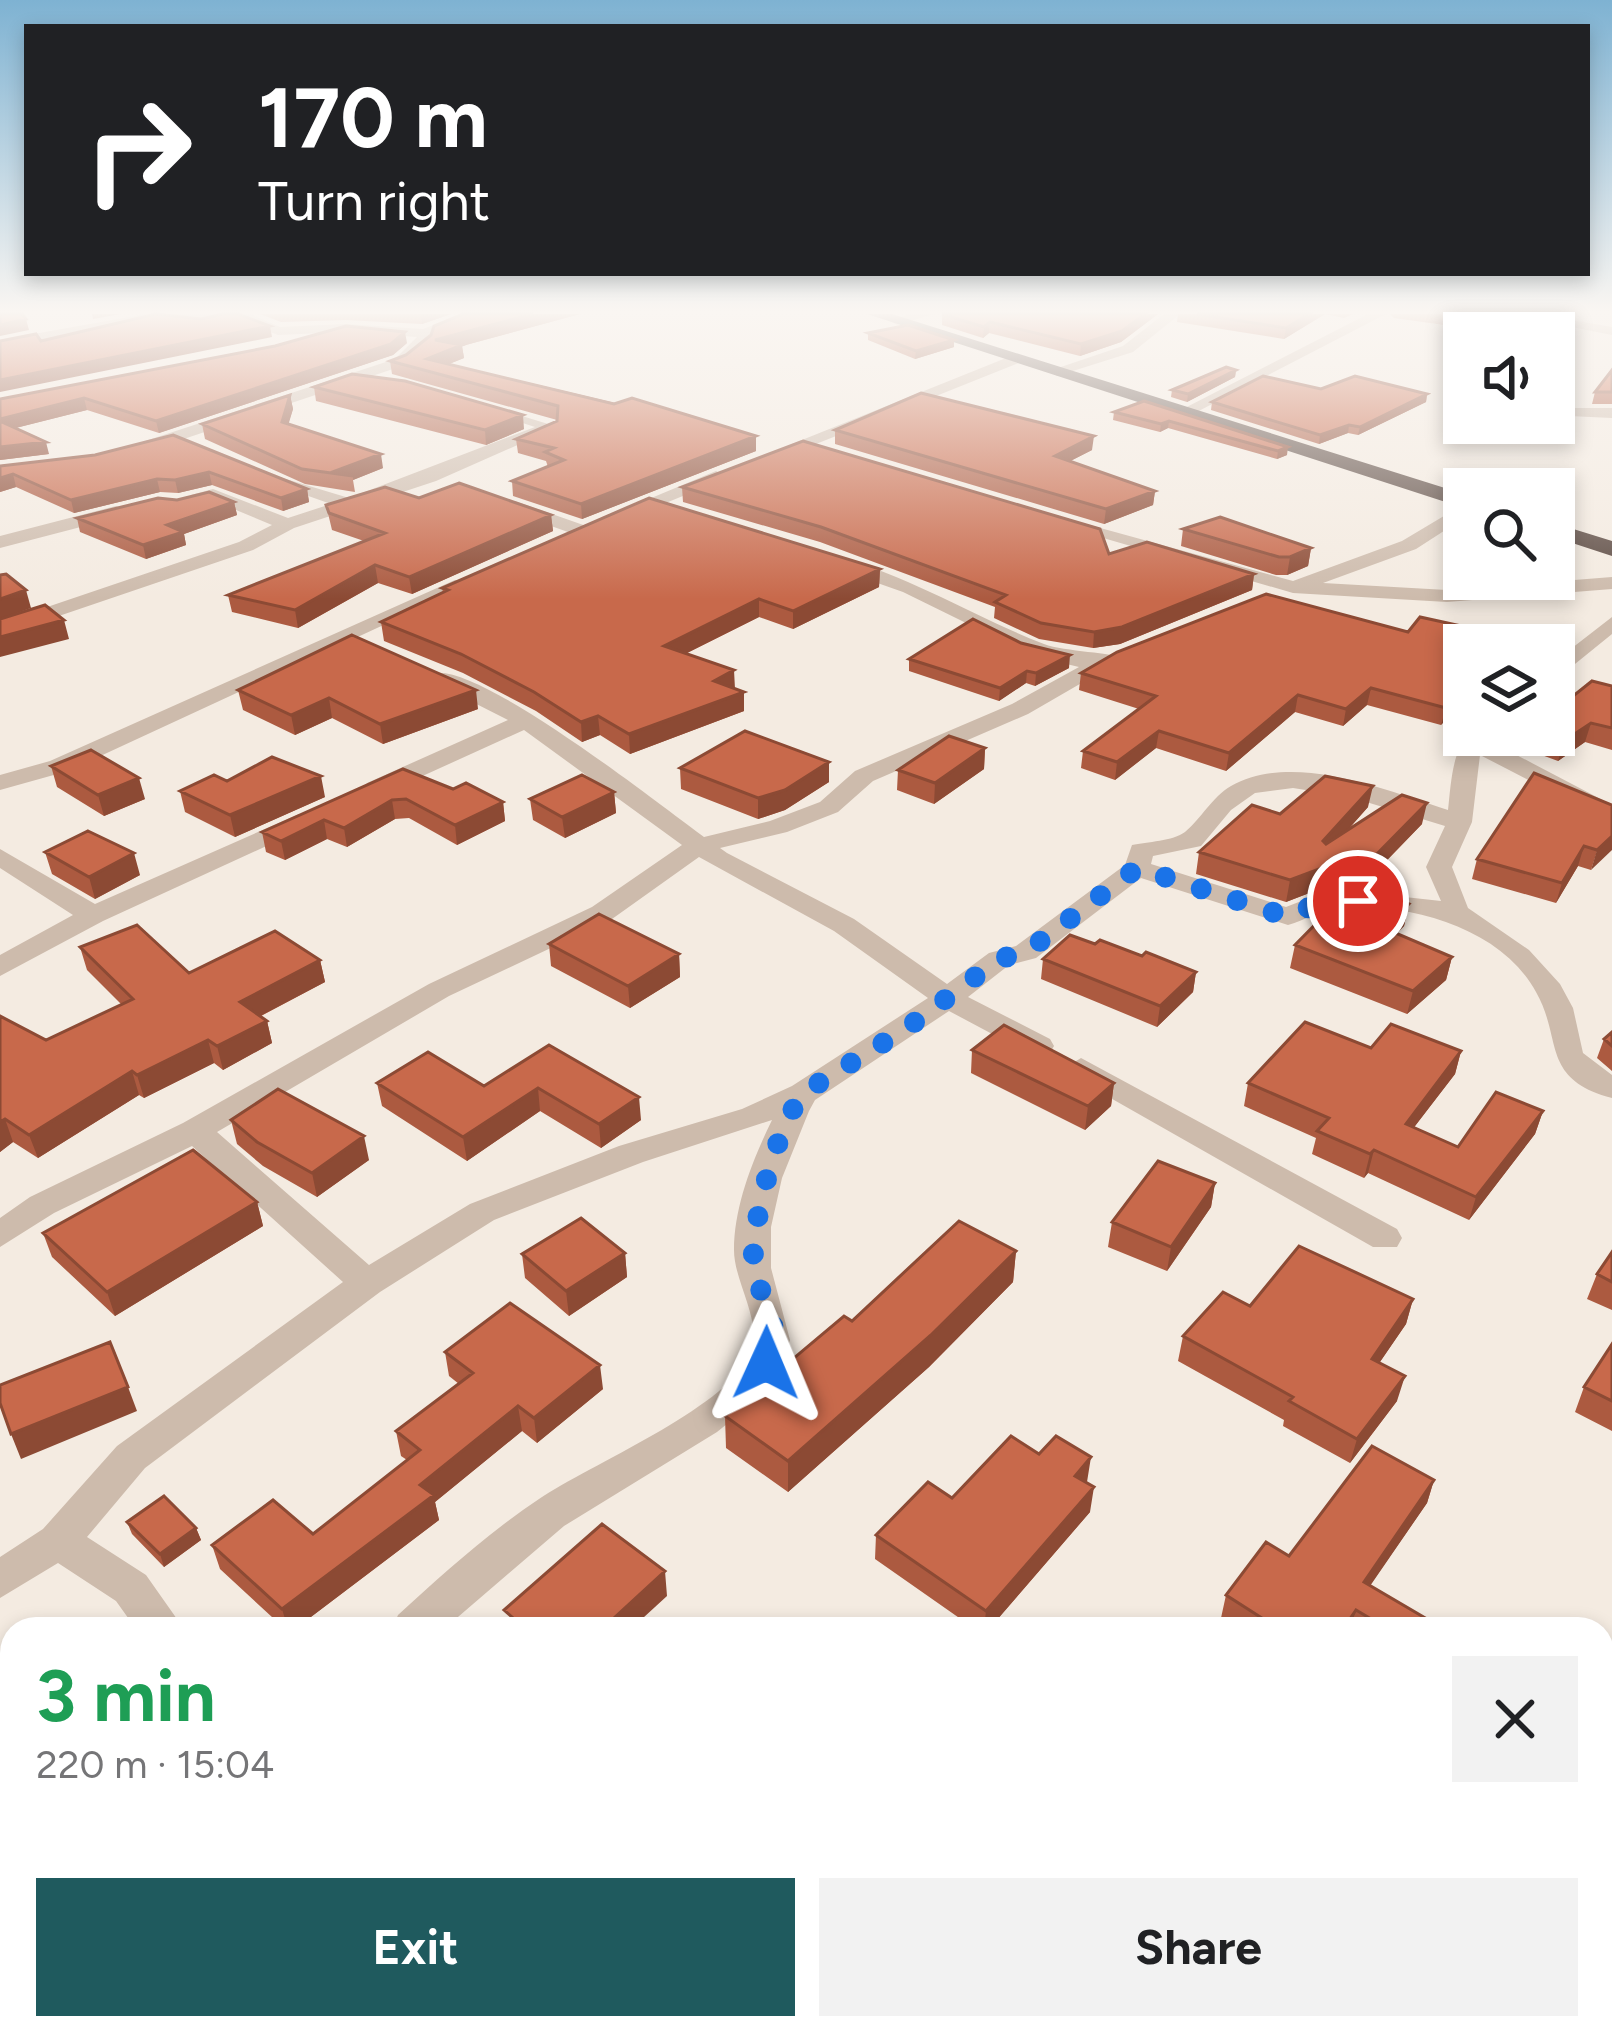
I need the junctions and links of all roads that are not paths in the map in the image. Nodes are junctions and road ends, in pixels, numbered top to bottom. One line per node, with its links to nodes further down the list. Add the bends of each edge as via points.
1 (267, 409): 9 (street)
2 (490, 409): 17 (street, via 550,428)
3 (888, 409): 10 (street)
4 (1176, 409): 6 (highway)
5 (1191, 409): 6 (street)
6 (1185, 412): 19 (highway)
7 (1575, 413): 8 (street)
8 (1612, 413)
9 (178, 438): 11 (street); 13 (street)
10 (800, 444): 12 (street); 14 (street)
11 (199, 447)
12 (777, 452)
13 (112, 455)
14 (843, 457)
15 (733, 470): 23 (street)
16 (262, 473): 22 (street)
17 (430, 477): 18 (street); 22 (street)
18 (452, 485)
19 (1443, 499)
20 (495, 500): 29 (street)
21 (179, 504): 28 (street, via 213,494)
22 (349, 504): 28 (street)
23 (645, 504): 25 (street); 29 (street)
24 (135, 507): 32 (street)
25 (697, 512)
26 (1034, 515): 37 (street)
27 (1443, 521): 37 (street, via 1409,545)
28 (287, 524): 40 (street, via 246,546)
29 (582, 531): 31 (street)
30 (1575, 537): 33 (highway)
31 (560, 541)
32 (0, 542)
33 (1612, 549)
34 (812, 555): 49 (street, via 921,592 1010,640 1114,657 1003,717 864,776 829,807)
35 (474, 579): 41 (street)
36 (1612, 583): 37 (street, via 1447,596)
37 (1293, 587): 38 (street)
38 (1268, 595)
39 (1612, 623): 42 (street)
40 (0, 630)
41 (344, 637): 43 (street); 46 (street, via 59,766)
42 (1575, 656)
43 (526, 720): 49 (street); 53 (street)
44 (1468, 756): 48 (street)
45 (1508, 756): 47 (street)
46 (0, 784)
47 (1612, 815)
48 (1459, 822): 51 (street, via 1365,794 1264,782 1217,808 1192,840 1142,851); 52 (street, via 1439,866)
49 (698, 846): 55 (street, via 844,925); 58 (street, via 602,913 439,990)
50 (0, 857): 53 (street)
51 (1137, 868): 52 (street, via 1288,917 1332,897); 55 (street, via 1026,952 999,959)
52 (1454, 911): 56 (street, via 1549,987 1577,1070)
53 (93, 915): 54 (street)
54 (0, 968)
55 (946, 997): 57 (street); 60 (street)
56 (1612, 1088)
57 (803, 1093): 61 (street, via 482,1212); 65 (street, via 784,1124 760,1200 752,1265 773,1325 766,1363 728,1406 566,1502)
58 (195, 1131): 59 (street, via 42,1205); 61 (street)
59 (0, 1235)
60 (1385, 1238)
61 (367, 1283): 62 (street, via 130,1457)
62 (58, 1541): 63 (street); 64 (street, via 131,1588)
63 (0, 1580)
64 (153, 1617)
65 (429, 1617)

